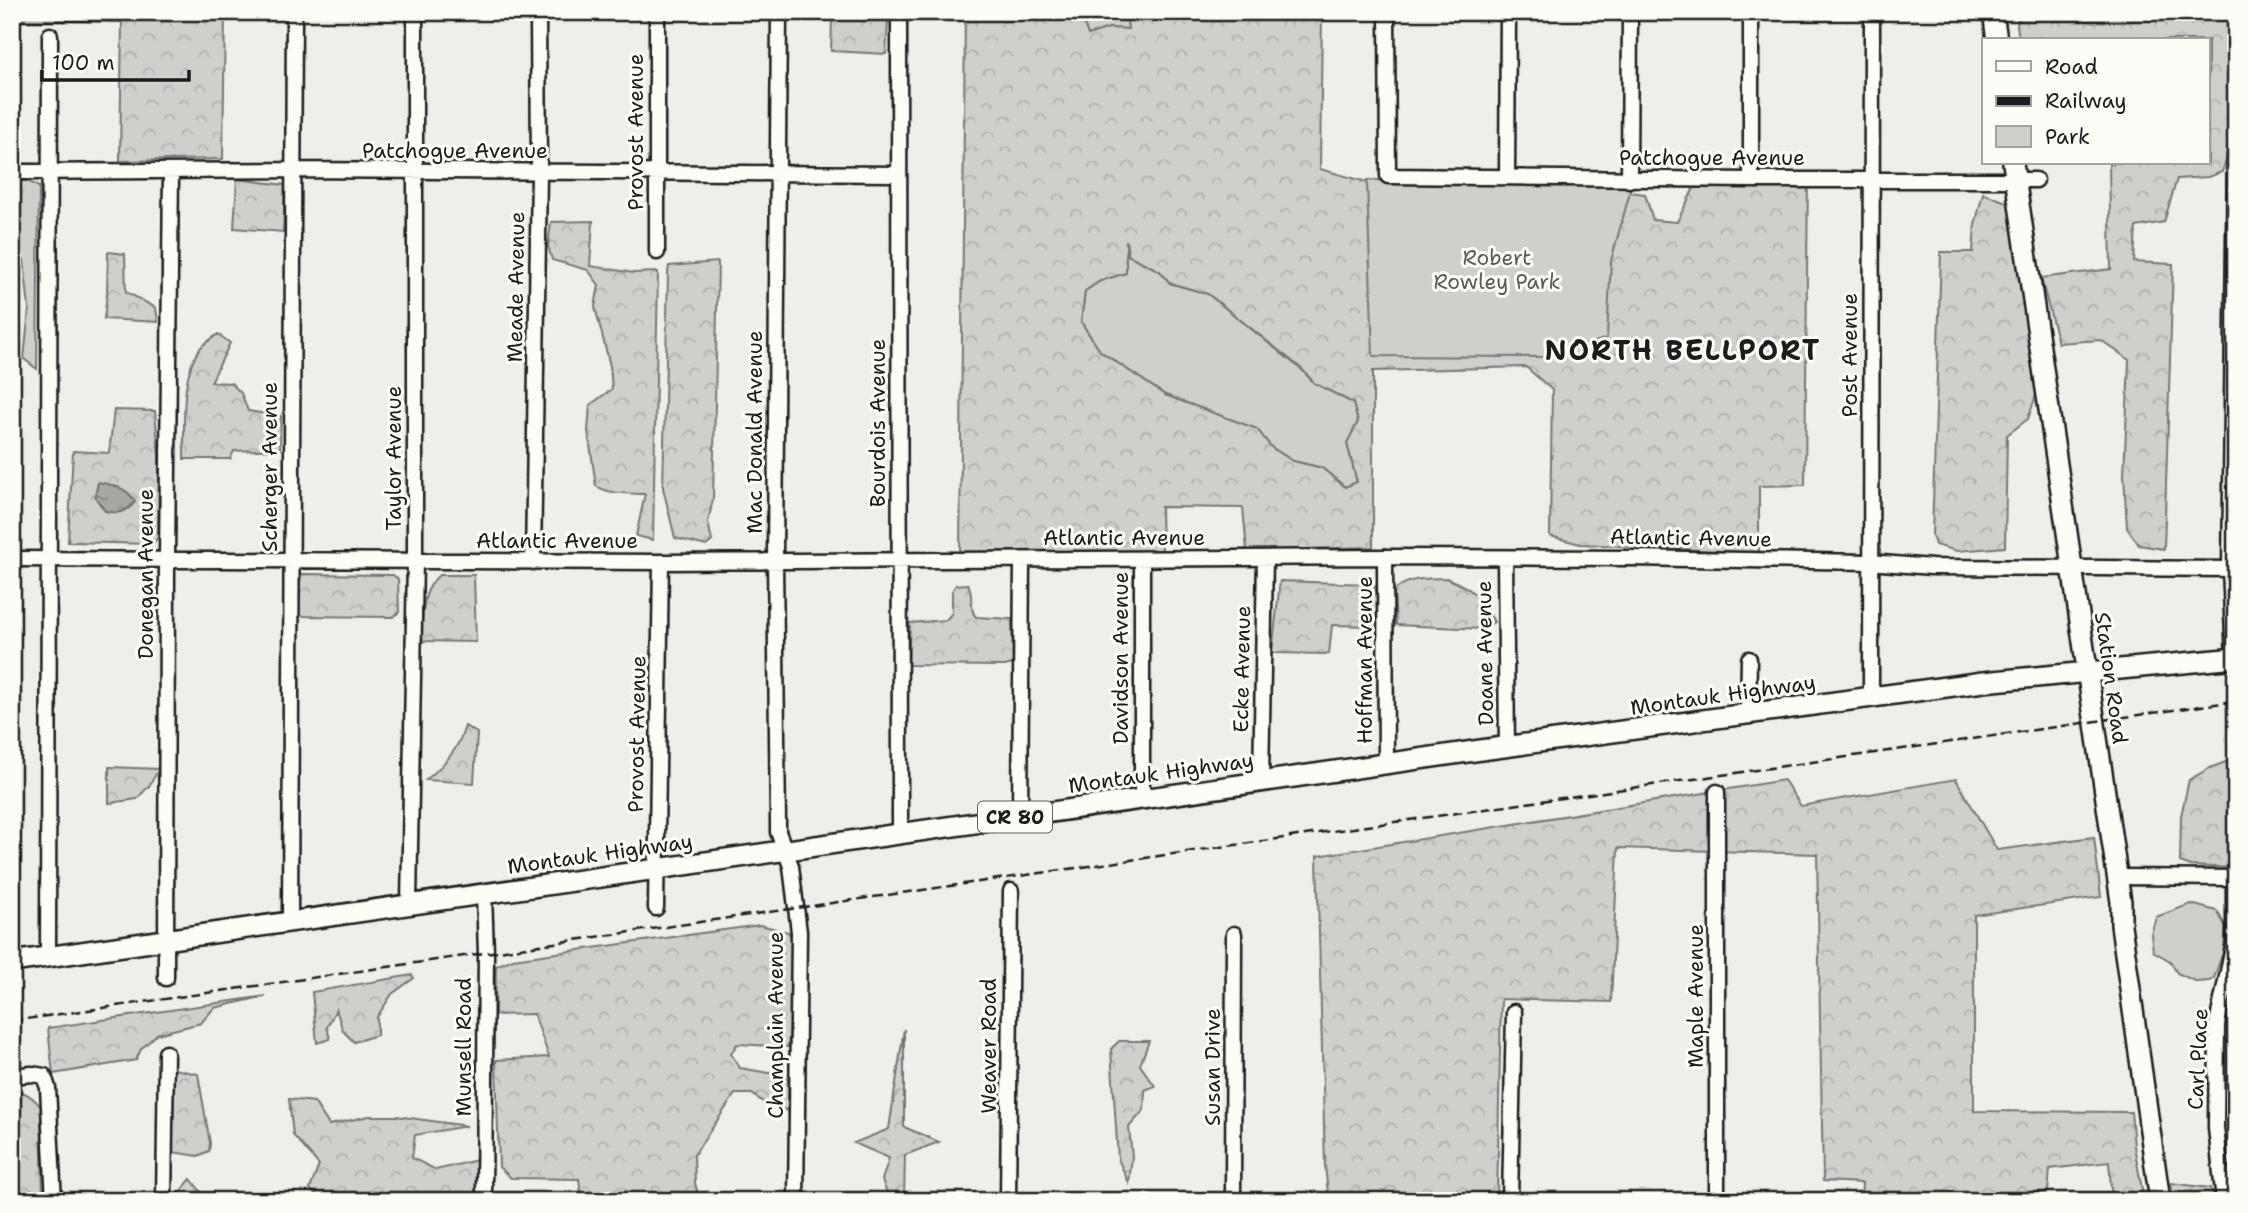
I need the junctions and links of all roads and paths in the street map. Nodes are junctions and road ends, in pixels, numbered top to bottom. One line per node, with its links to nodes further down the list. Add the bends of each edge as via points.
1 (294, 12): 16 (street, Scherger Avenue)
2 (415, 12): 18 (street, Taylor Avenue)
3 (538, 12): 22 (street, Meade Avenue)
4 (657, 12): 23 (street, Provost Avenue)
5 (779, 12): 24 (street, Mac Donald Avenue)
6 (899, 12): 25 (street, Bourdois Avenue)
7 (1387, 12): 26 (street, Patchogue Avenue, via 1388,176)
8 (1508, 12): 26 (street)
9 (1630, 12): 27 (street)
10 (1751, 12): 28 (street)
11 (1872, 12): 29 (street, Post Avenue)
12 (1993, 12): 14 (main road)
13 (50, 35): 21 (street)
14 (1997, 38)
15 (2235, 155): 31 (street)
16 (292, 170): 17 (street, Patchogue Avenue); 18 (street, Patchogue Avenue); 42 (street, Scherger Avenue)
17 (171, 171): 21 (street, Patchogue Avenue); 39 (street, Donegan Avenue)
18 (415, 171): 22 (street, Patchogue Avenue); 43 (street, Taylor Avenue)
19 (2015, 171): 29 (street, Patchogue Avenue); 30 (street, Patchogue Avenue); 48 (main road, Station Road)
20 (12, 172): 21 (street, Patchogue Avenue)
21 (49, 172): 38 (street)
22 (538, 173): 23 (street, Patchogue Avenue); 45 (street, Meade Avenue)
23 (658, 173): 24 (street, Patchogue Avenue); 32 (street, Provost Avenue)
24 (777, 173): 25 (street, Patchogue Avenue); 44 (street, Mac Donald Avenue)
25 (898, 174): 36 (street, Bourdois Avenue)
26 (1507, 177): 27 (street, Patchogue Avenue)
27 (1629, 180): 28 (street, Patchogue Avenue)
28 (1751, 180): 29 (street, Patchogue Avenue)
29 (1872, 180): 47 (street, Post Avenue)
30 (2036, 180)
31 (2235, 182): 49 (street)
32 (657, 252)
33 (1385, 557): 34 (street, Atlantic Avenue); 37 (street, Atlantic Avenue); 56 (street, Hoffman Avenue)
34 (1265, 558): 41 (street, Atlantic Avenue); 57 (street, Ecke Avenue)
35 (12, 559): 38 (street, Atlantic Avenue)
36 (899, 559): 40 (street, Atlantic Avenue); 44 (street, Atlantic Avenue); 61 (street, Bourdois Avenue)
37 (1505, 559): 47 (street, Atlantic Avenue); 55 (street, Doane Avenue)
38 (48, 560): 39 (street, Atlantic Avenue); 73 (street)
39 (167, 560): 42 (street, Atlantic Avenue); 72 (street, Donegan Avenue)
40 (1021, 560): 41 (street, Atlantic Avenue); 60 (street)
41 (1142, 560): 59 (street, Davidson Avenue)
42 (291, 561): 43 (street, Atlantic Avenue); 70 (street, Scherger Avenue)
43 (415, 561): 45 (street, Atlantic Avenue); 68 (street, Taylor Avenue)
44 (775, 561): 46 (street, Atlantic Avenue); 62 (street, Mac Donald Avenue, via 778,832)
45 (533, 562): 46 (street, Atlantic Avenue)
46 (660, 562): 63 (street, Provost Avenue)
47 (1869, 562): 48 (street, Atlantic Avenue); 53 (street, Post Avenue)
48 (2073, 568): 49 (street, Atlantic Avenue); 52 (main road, Station Road)
49 (2233, 569): 50 (street)
50 (2235, 658): 52 (main road, Montauk Highway / CR 80)
51 (1749, 659): 54 (street)
52 (2087, 671): 53 (main road, Montauk Highway / CR 80); 64 (main road, Station Road)
53 (1871, 698): 54 (main road, Montauk Highway / CR 80)
54 (1748, 714): 55 (main road, Montauk Highway / CR 80)
55 (1507, 747): 56 (main road, Montauk Highway / CR 80)
56 (1386, 764): 57 (main road, Montauk Highway / CR 80)
57 (1261, 781): 59 (main road, Montauk Highway / CR 80)
58 (1717, 792): 86 (street, Maple Avenue)
59 (1142, 799): 60 (main road, Montauk Highway / CR 80)
60 (1020, 817): 61 (main road, Montauk Highway / CR 80)
61 (900, 833): 62 (main road, Montauk Highway / CR 80)
62 (785, 850): 63 (main road, Montauk Highway / CR 80); 82 (street, Champlain Avenue, via 799,932)
63 (656, 869): 67 (main road, Montauk Highway / CR 80); 69 (street, Provost Avenue)
64 (2117, 877): 65 (street); 87 (main road, Station Road)
65 (2235, 878): 88 (street, Carl Place, via 2234,943 2217,1024 2216,1128)
66 (1011, 891): 83 (street, Weaver Road)
67 (484, 893): 68 (main road, Montauk Highway / CR 80); 81 (street, Munsell Road)
68 (409, 904): 70 (main road, Montauk Highway / CR 80)
69 (656, 908)
70 (290, 922): 72 (main road, Montauk Highway / CR 80)
71 (1234, 933): 84 (street, Susan Drive)
72 (166, 940): 73 (main road, Montauk Highway / CR 80); 75 (street, Donegan Avenue)
73 (48, 957): 74 (main road, Montauk Highway / CR 80)
74 (12, 962)
75 (166, 978)
76 (1514, 1012): 85 (street)
77 (166, 1053): 80 (street)
78 (12, 1076): 79 (street, via 44,1076)
79 (54, 1201)
80 (164, 1201)
81 (484, 1201)
82 (796, 1201)
83 (1009, 1201)
84 (1233, 1201)
85 (1510, 1201)
86 (1717, 1201)
87 (2160, 1201)
88 (2224, 1201)

